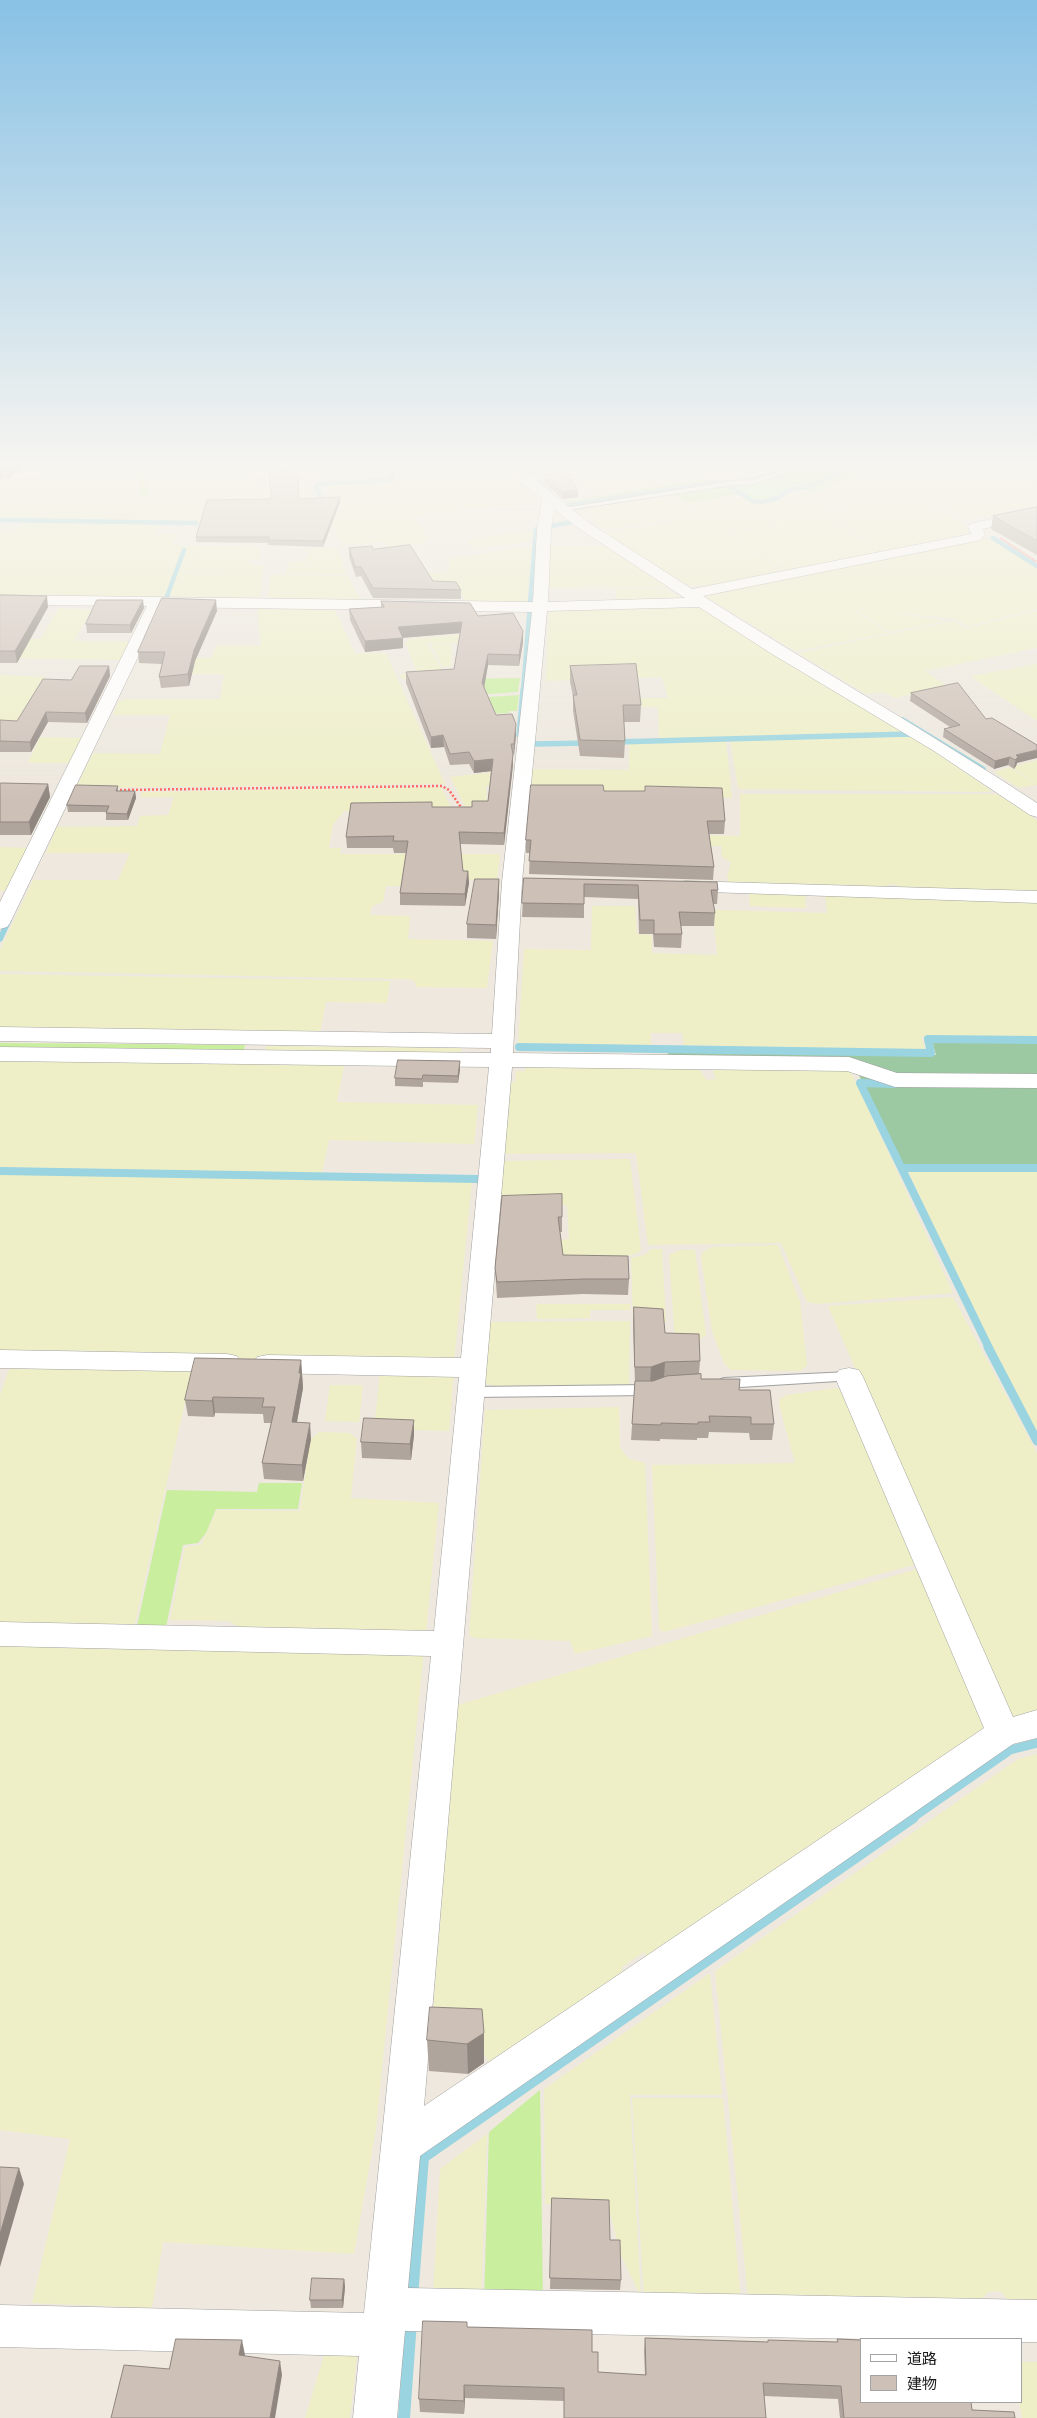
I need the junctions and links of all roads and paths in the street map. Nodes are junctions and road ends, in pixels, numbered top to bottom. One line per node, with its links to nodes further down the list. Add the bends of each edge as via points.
1 (537, 577): 7 (street)
2 (664, 577): 4 (street)
3 (784, 577): 4 (street)
4 (694, 596): 7 (street); 10 (street, via 842,691 940,747)
5 (0, 600): 6 (street)
6 (156, 603): 7 (street); 13 (street)
7 (533, 606): 15 (street, via 522,882)
8 (114, 790): 9 (path, via 442,786)
9 (466, 811)
10 (1037, 812)
11 (671, 886): 12 (street)
12 (1037, 897)
13 (0, 923)
14 (0, 1034): 15 (street)
15 (494, 1050): 16 (street); 17 (street, via 848,1064 895,1080); 19 (street)
16 (0, 1054)
17 (1037, 1081)
18 (0, 1359): 19 (street)
19 (467, 1374): 22 (lane, via 652,1390); 24 (street)
20 (848, 1378): 21 (lane); 26 (street)
21 (714, 1384)
22 (664, 1385)
23 (0, 1634): 24 (street)
24 (437, 1644): 27 (street)
25 (1037, 1724): 26 (street)
26 (1003, 1734): 27 (street)
27 (401, 2145): 29 (street)
28 (1037, 2321): 29 (street)
29 (386, 2322): 30 (street); 31 (street)
30 (0, 2326)
31 (374, 2418)

